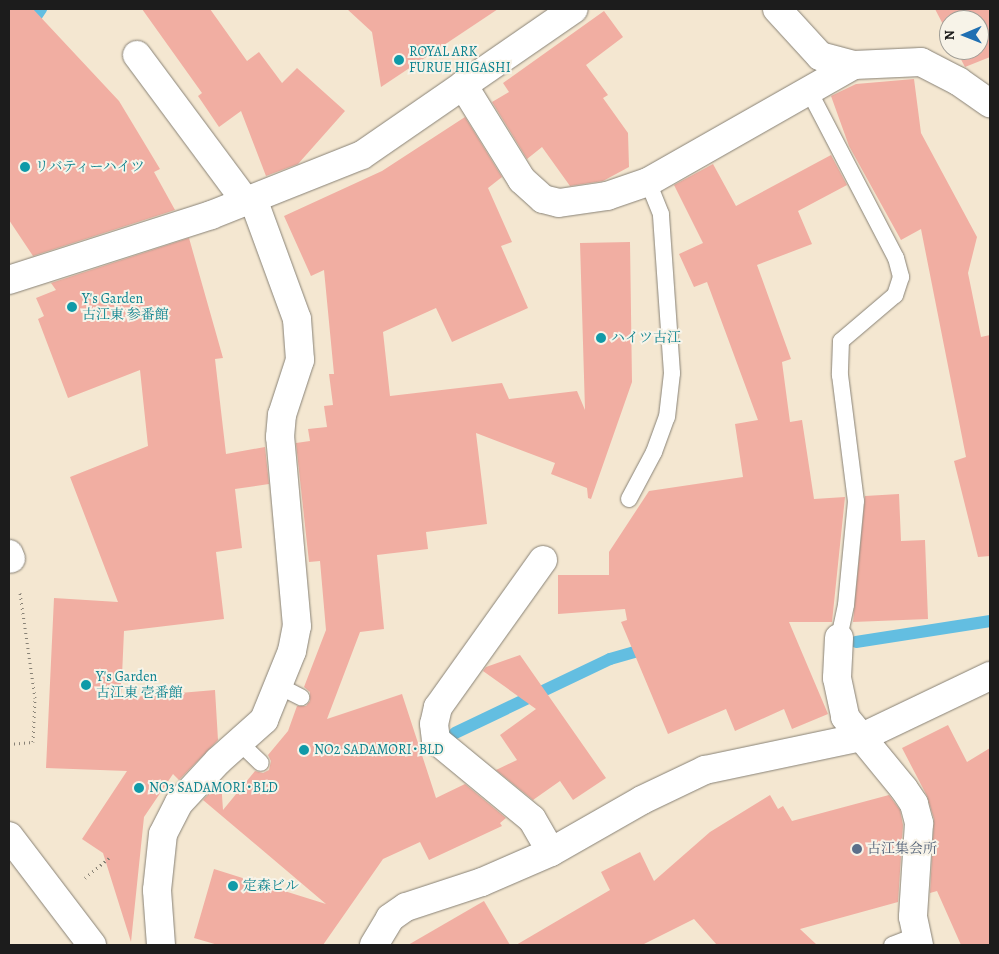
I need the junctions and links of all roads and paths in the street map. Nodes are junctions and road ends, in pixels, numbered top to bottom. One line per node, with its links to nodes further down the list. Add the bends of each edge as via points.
1 (574, 9): 5 (street)
2 (777, 9): 4 (street, via 820,56)
3 (137, 55): 9 (street)
4 (854, 65): 6 (street); 7 (street, via 921,62)
5 (463, 85): 8 (street, via 522,180 543,199 558,203 581,201); 9 (street, via 362,155)
6 (809, 91): 8 (street); 14 (lane, via 896,258 901,278 895,295 841,341 840,375 856,501 846,605)
7 (990, 102)
8 (648, 182): 11 (lane, via 661,214 672,374 667,417 654,452)
9 (250, 201): 10 (street); 17 (street, via 297,319 300,360 282,416 280,437 297,626 290,692)
10 (9, 280)
11 (629, 499)
12 (10, 556): 18 (path, via 24,608 35,698 33,742)
13 (543, 560): 21 (street, via 438,707 434,724 436,740 532,819)
14 (839, 638): 16 (street, via 838,694 845,717)
15 (990, 676): 16 (street)
16 (862, 737): 21 (street, via 705,770 642,800); 22 (street, via 914,804 919,823)
17 (239, 742): 19 (lane); 24 (street, via 179,803 163,834 157,890)
18 (9, 744)
19 (261, 763)
20 (9, 836): 23 (street)
21 (551, 852): 25 (street, via 482,882 406,907 390,918)
22 (909, 942)
23 (92, 945)
24 (161, 945)
25 (374, 945)

